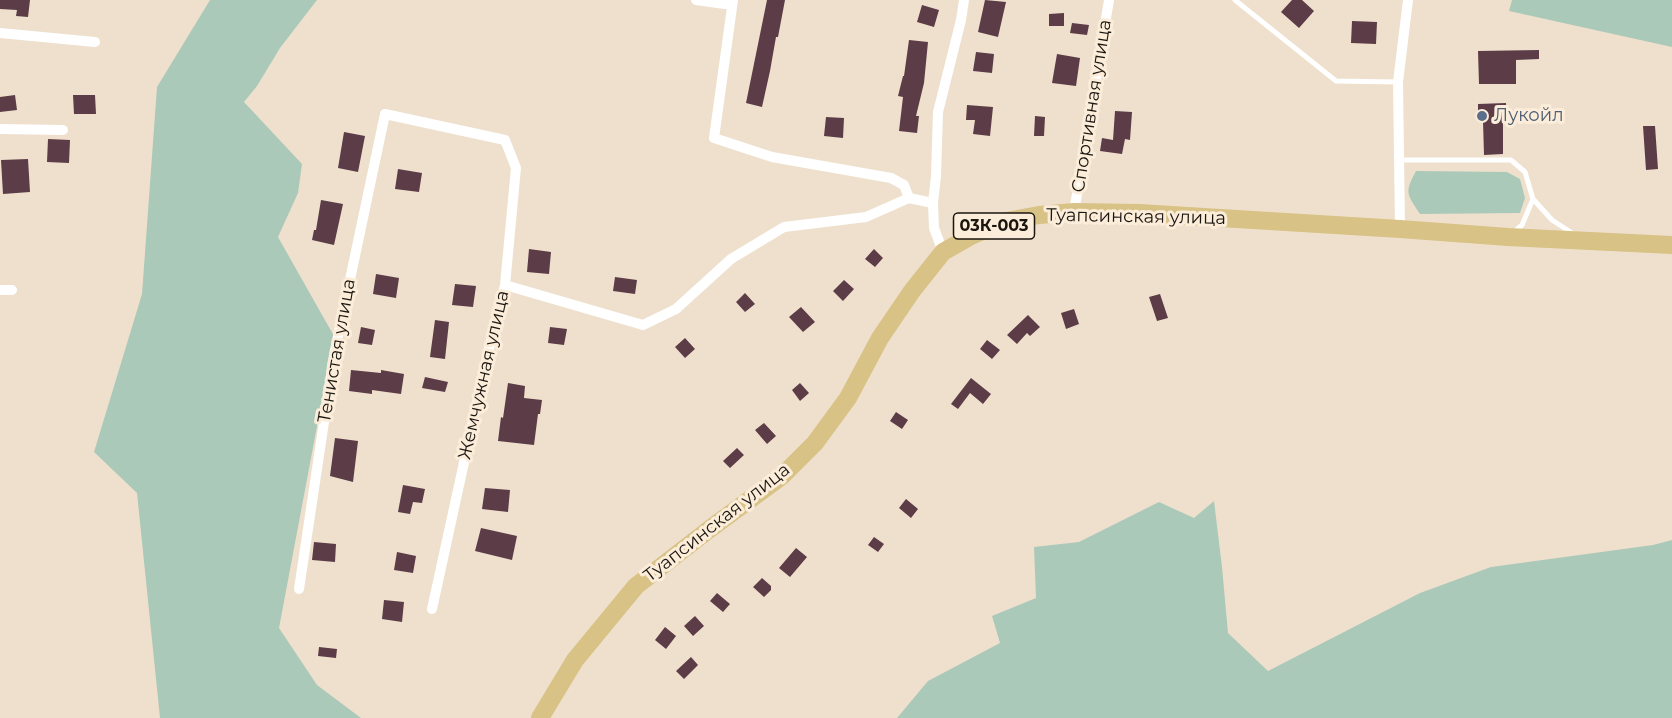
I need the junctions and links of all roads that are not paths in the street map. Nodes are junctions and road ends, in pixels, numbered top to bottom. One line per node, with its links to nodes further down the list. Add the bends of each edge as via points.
1 (696, 0): 6 (street)
2 (964, 0): 16 (street, via 938,112)
3 (1109, 0): 17 (street, Спортивная улица)
4 (1235, 0): 9 (lane, via 1336,81)
5 (1408, 0): 9 (street)
6 (733, 3): 14 (street, via 714,138 772,157 891,178 904,185)
7 (0, 33): 8 (street)
8 (95, 42)
9 (1398, 82): 13 (street)
10 (385, 114): 23 (street, Жемчужная улица, via 505,140 516,168); 26 (street, Тенистая улица, via 334,356)
11 (0, 129): 12 (street)
12 (63, 130)
13 (1400, 160): 15 (lane, via 1511,160 1525,172); 18 (street)
14 (909, 198): 16 (street); 23 (street, via 866,217 784,227 730,259 676,309 643,325)
15 (1533, 199): 19 (lane, via 1522,225); 20 (lane, via 1552,220)
16 (933, 203): 22 (street, via 934,228)
17 (1074, 212): 18 (main road, Туапсинская улица / 03К-003); 22 (main road, Туапсинская улица / 03К-003, via 1006,221)
18 (1400, 229): 19 (main road, Туапсинская улица / 03К-003)
19 (1508, 237): 20 (main road, Туапсинская улица / 03К-003)
20 (1583, 241): 21 (main road, Туапсинская улица / 03К-003)
21 (1672, 245)
22 (943, 252): 28 (main road, Туапсинская улица / 03К-003, via 912,291 880,339 848,399 814,443 782,476 636,586 575,660)
23 (505, 285): 27 (street, Жемчужная улица)
24 (0, 290): 25 (street)
25 (12, 290)
26 (299, 589)
27 (432, 609)
28 (540, 718)

